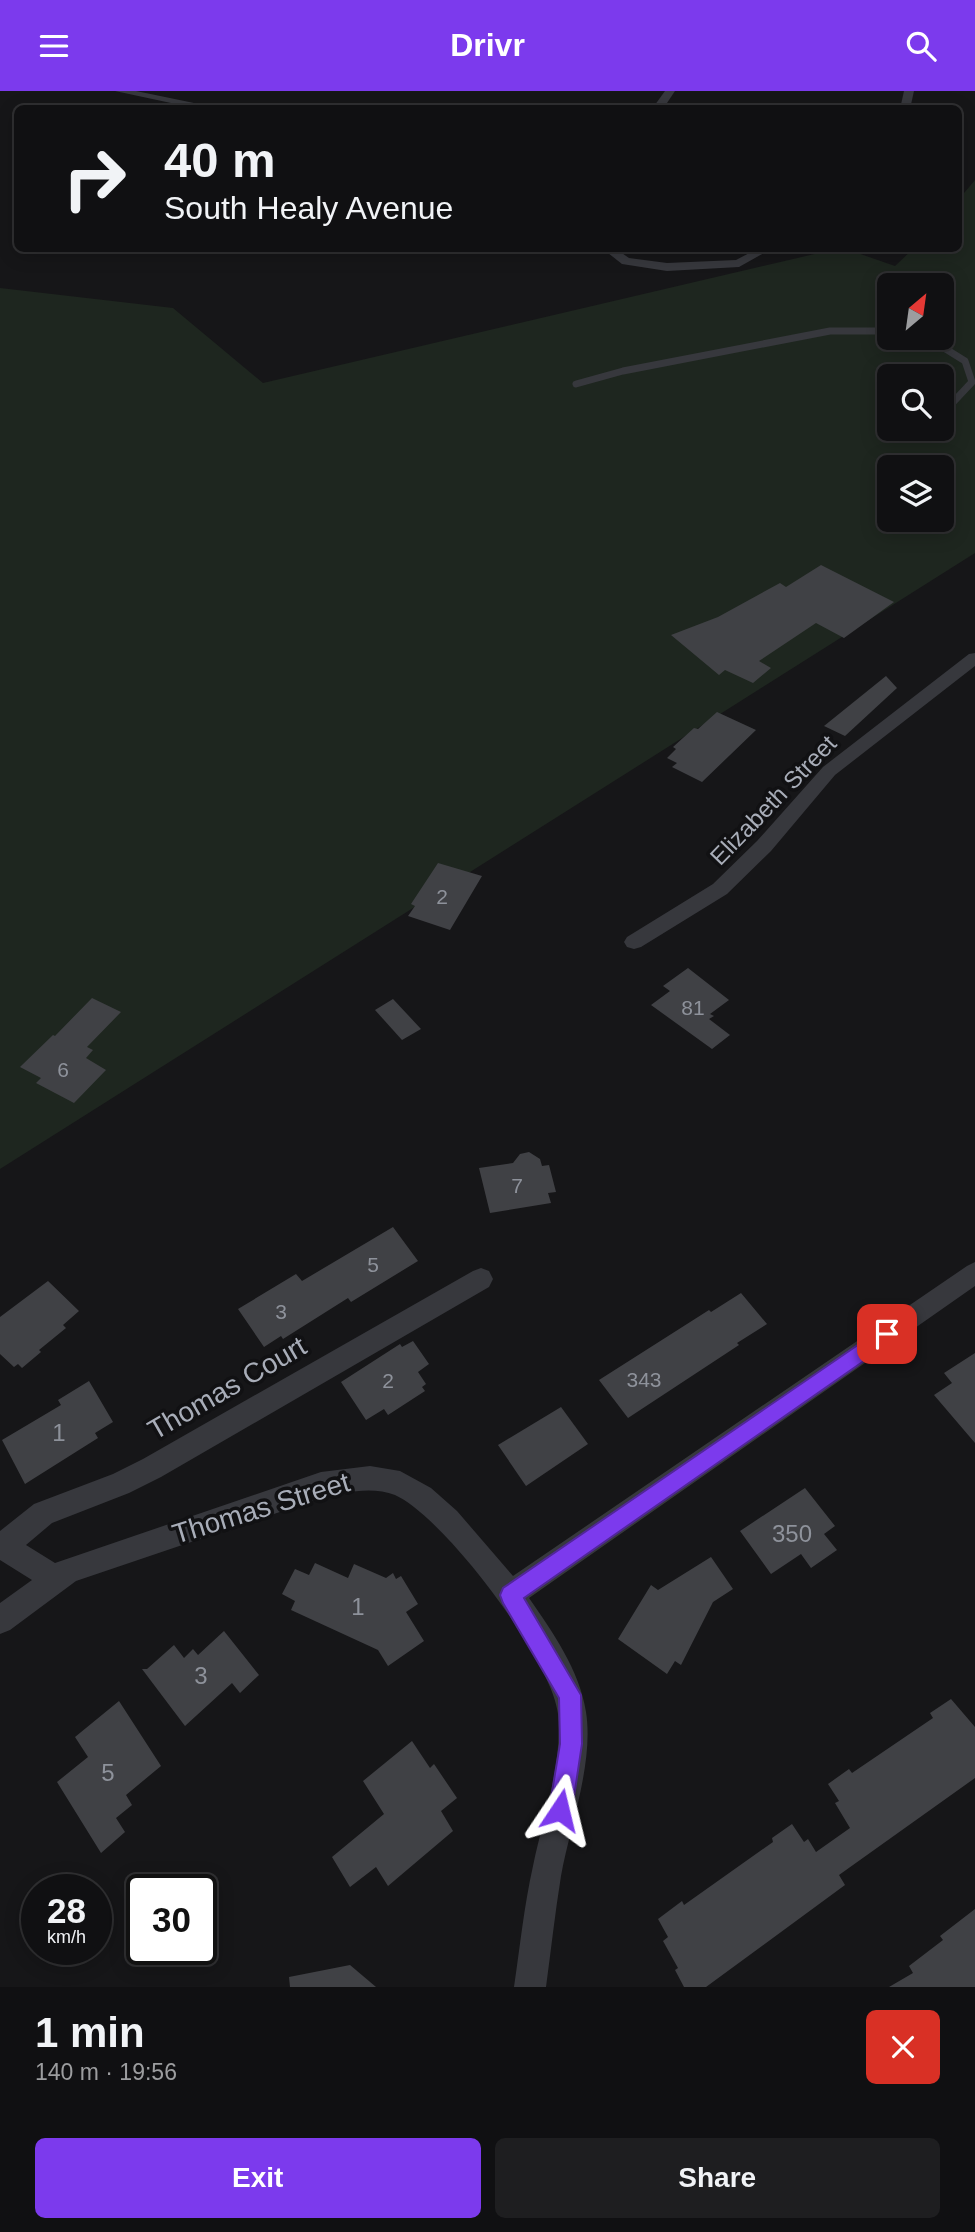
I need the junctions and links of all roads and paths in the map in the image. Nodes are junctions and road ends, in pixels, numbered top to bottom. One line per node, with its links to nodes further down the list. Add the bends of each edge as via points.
1 (120, 91): 2 (street)
2 (196, 105)
3 (613, 252): 4 (street, via 626,261 667,267 738,263)
4 (759, 252)
5 (877, 331): 7 (lane, via 830,331)
6 (947, 350): 8 (lane, via 965,361 972,382)
7 (576, 384)
8 (954, 401)
9 (975, 658): 10 (street, Elizabeth Street, via 829,771 720,889)
10 (634, 942)
11 (975, 1273): 15 (street)
12 (481, 1279): 13 (street, Thomas Court, via 131,1479 43,1513)
13 (1, 1545): 14 (street)
14 (54, 1578): 15 (street, Thomas Street, via 88,1562 308,1489 362,1478 401,1485 427,1500 469,1542); 16 (street, Thomas Street)
15 (510, 1595): 17 (street, Thomas Street, via 561,1676 570,1695 572,1716)
16 (0, 1620)
17 (530, 1987)

